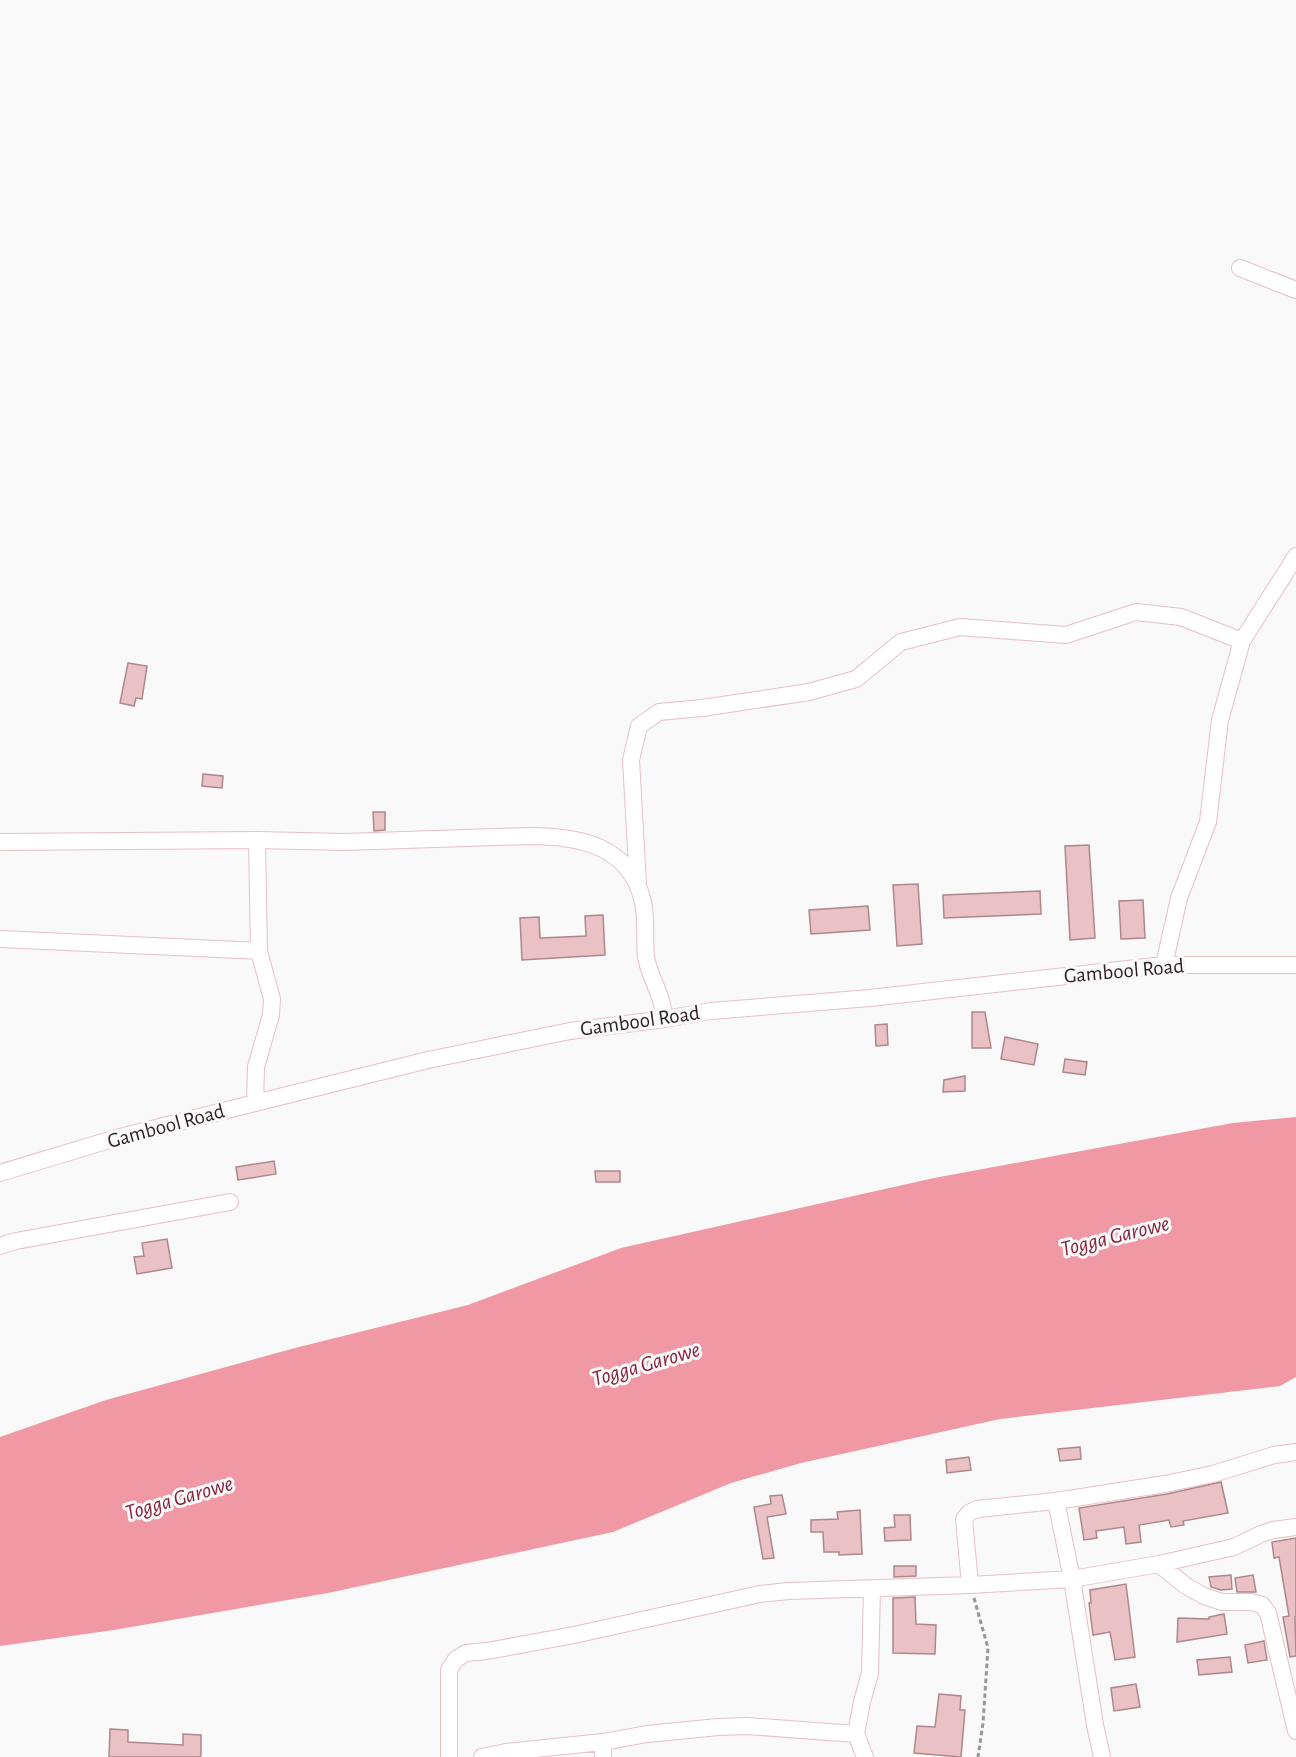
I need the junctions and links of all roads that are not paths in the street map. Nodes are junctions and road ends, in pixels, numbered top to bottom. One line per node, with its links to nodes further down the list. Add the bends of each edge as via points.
1 (1240, 268): 2 (street)
2 (1296, 291)
3 (1296, 556): 4 (street)
4 (1242, 641): 7 (street, via 1181,617 1136,612 1066,635 960,627 901,642 856,679 809,692 659,712 639,726 632,760); 11 (street, via 1220,720 1208,822 1179,898)
5 (257, 840): 6 (street); 7 (street, via 344,842 558,836 611,852); 9 (street)
6 (0, 842)
7 (638, 884): 12 (street, via 646,958)
8 (0, 939): 9 (street)
9 (259, 951): 13 (street, via 272,999 256,1067)
10 (1296, 964): 11 (street, Gambool Road)
11 (1164, 965): 12 (street, Gambool Road)
12 (664, 1019): 13 (street, Gambool Road, via 570,1031 428,1060)
13 (255, 1103): 14 (street, Gambool Road, via 116,1138)
14 (0, 1173)
15 (230, 1202): 16 (street)
16 (0, 1246)
17 (1296, 1452): 18 (street, via 1194,1478)
18 (1056, 1501): 21 (street); 22 (street, via 969,1513 964,1519)
19 (1296, 1527): 20 (street, via 1273,1530 1234,1547)
20 (1159, 1564): 21 (street); 24 (street, via 1204,1596 1222,1602 1262,1605 1268,1613)
21 (1072, 1579): 22 (street); 30 (street)
22 (970, 1585): 23 (street)
23 (872, 1588): 25 (street, via 870,1673); 27 (street, via 760,1594 574,1635 466,1653 449,1670)
24 (1296, 1731)
25 (856, 1734): 26 (street, via 718,1727 647,1734); 29 (street)
26 (603, 1749): 28 (street, via 506,1752)
27 (449, 1757)
28 (482, 1757)
29 (865, 1757)
30 (1102, 1757)

